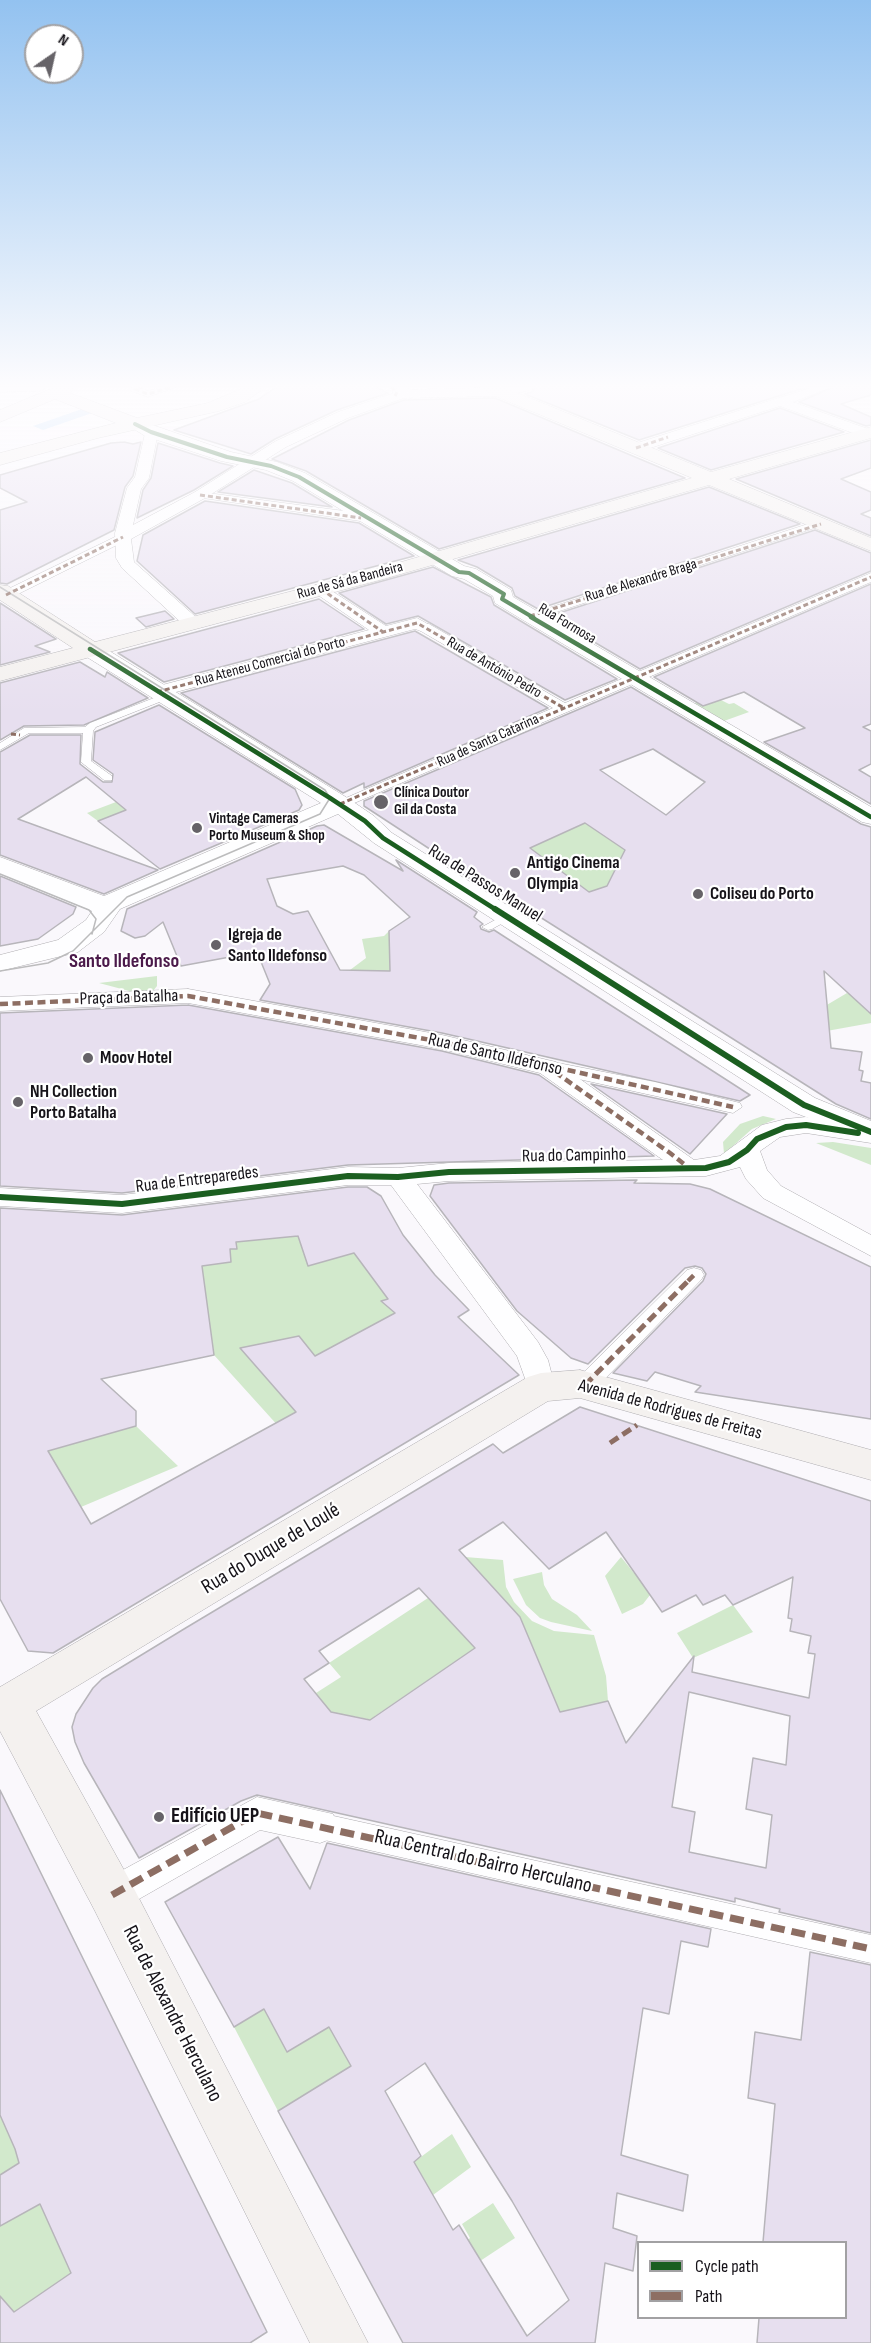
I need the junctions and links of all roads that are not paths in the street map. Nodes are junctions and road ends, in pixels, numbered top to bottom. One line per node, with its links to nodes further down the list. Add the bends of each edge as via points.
1 (133, 496): 9 (street)
2 (198, 496): 9 (street)
3 (210, 496): 7 (street)
4 (331, 496): 7 (street, Rua Formosa)
5 (646, 496): 11 (main road, Rua de Sá da Bandeira)
6 (754, 496): 8 (main road)
7 (367, 518): 11 (street, Rua Formosa)
8 (821, 524): 10 (main road); 15 (street, Rua de Alexandre Braga)
9 (123, 537): 14 (street); 16 (street, via 122,548 129,565)
10 (871, 545)
11 (436, 558): 13 (main road, Rua de Sá da Bandeira); 15 (street, Rua Formosa, via 487,583 504,594 502,599)
12 (871, 577): 21 (street, Rua de Santa Catarina)
13 (321, 590): 16 (main road, Rua de Sá da Bandeira); 18 (street)
14 (3, 593): 19 (main road)
15 (530, 616): 21 (street, Rua Formosa)
16 (192, 623): 19 (main road, Rua de Sá da Bandeira)
17 (424, 627): 18 (street, Rua Ateneu Comercial do Porto, via 417,623); 23 (street, Rua de António Pedro)
18 (383, 632): 22 (street, Rua Ateneu Comercial do Porto)
19 (90, 649): 20 (main road, Rua de Sá da Bandeira); 22 (street, Rua de Passos Manuel)
20 (0, 674)
21 (636, 678): 23 (street, Rua de Santa Catarina); 28 (street, Rua Formosa)
22 (161, 694): 24 (lane); 27 (street, Rua de Passos Manuel)
23 (564, 708): 27 (street, Rua de Santa Catarina)
24 (88, 730): 25 (lane, via 27,730); 26 (lane, via 86,762)
25 (0, 747)
26 (108, 778)
27 (340, 804): 30 (street, Rua de Santa Catarina); 36 (street, Rua de Passos Manuel, via 498,922 804,1105)
28 (871, 817)
29 (0, 865): 30 (street)
30 (107, 907): 31 (street, via 95,926 68,946)
31 (0, 963)
32 (0, 1004): 33 (street, Praça da Batalha, via 188,996)
33 (256, 1008): 34 (street, Rua de Santo Ildefonso, via 442,1042)
34 (548, 1067): 35 (street, Rua de Santo Ildefonso); 38 (street, via 670,1153)
35 (734, 1107)
36 (871, 1134): 37 (street, Rua do Campinho, via 806,1125 786,1127 764,1135)
37 (747, 1150): 38 (street, Rua do Campinho, via 720,1166); 41 (street, via 755,1173 772,1192)
38 (686, 1169): 39 (street, Rua do Campinho, via 449,1172)
39 (398, 1178): 40 (street, Rua de Entreparedes, via 348,1176 122,1204); 44 (street, via 528,1349)
40 (0, 1197)
41 (871, 1247)
42 (694, 1275): 43 (street)
43 (585, 1385): 44 (main road, Avenida de Rodrigues de Freitas); 45 (main road, Avenida de Rodrigues de Freitas)
44 (541, 1387): 46 (main road, Rua do Duque de Loulé)
45 (871, 1465)
46 (3, 1701): 48 (main road, Rua de Alexandre Herculano)
47 (320, 1826): 48 (street, Rua Central do Bairro Herculano, via 256,1814); 49 (street, Rua Central do Bairro Herculano)
48 (112, 1895): 50 (main road, Rua de Alexandre Herculano)
49 (871, 1949)
50 (340, 2343)

